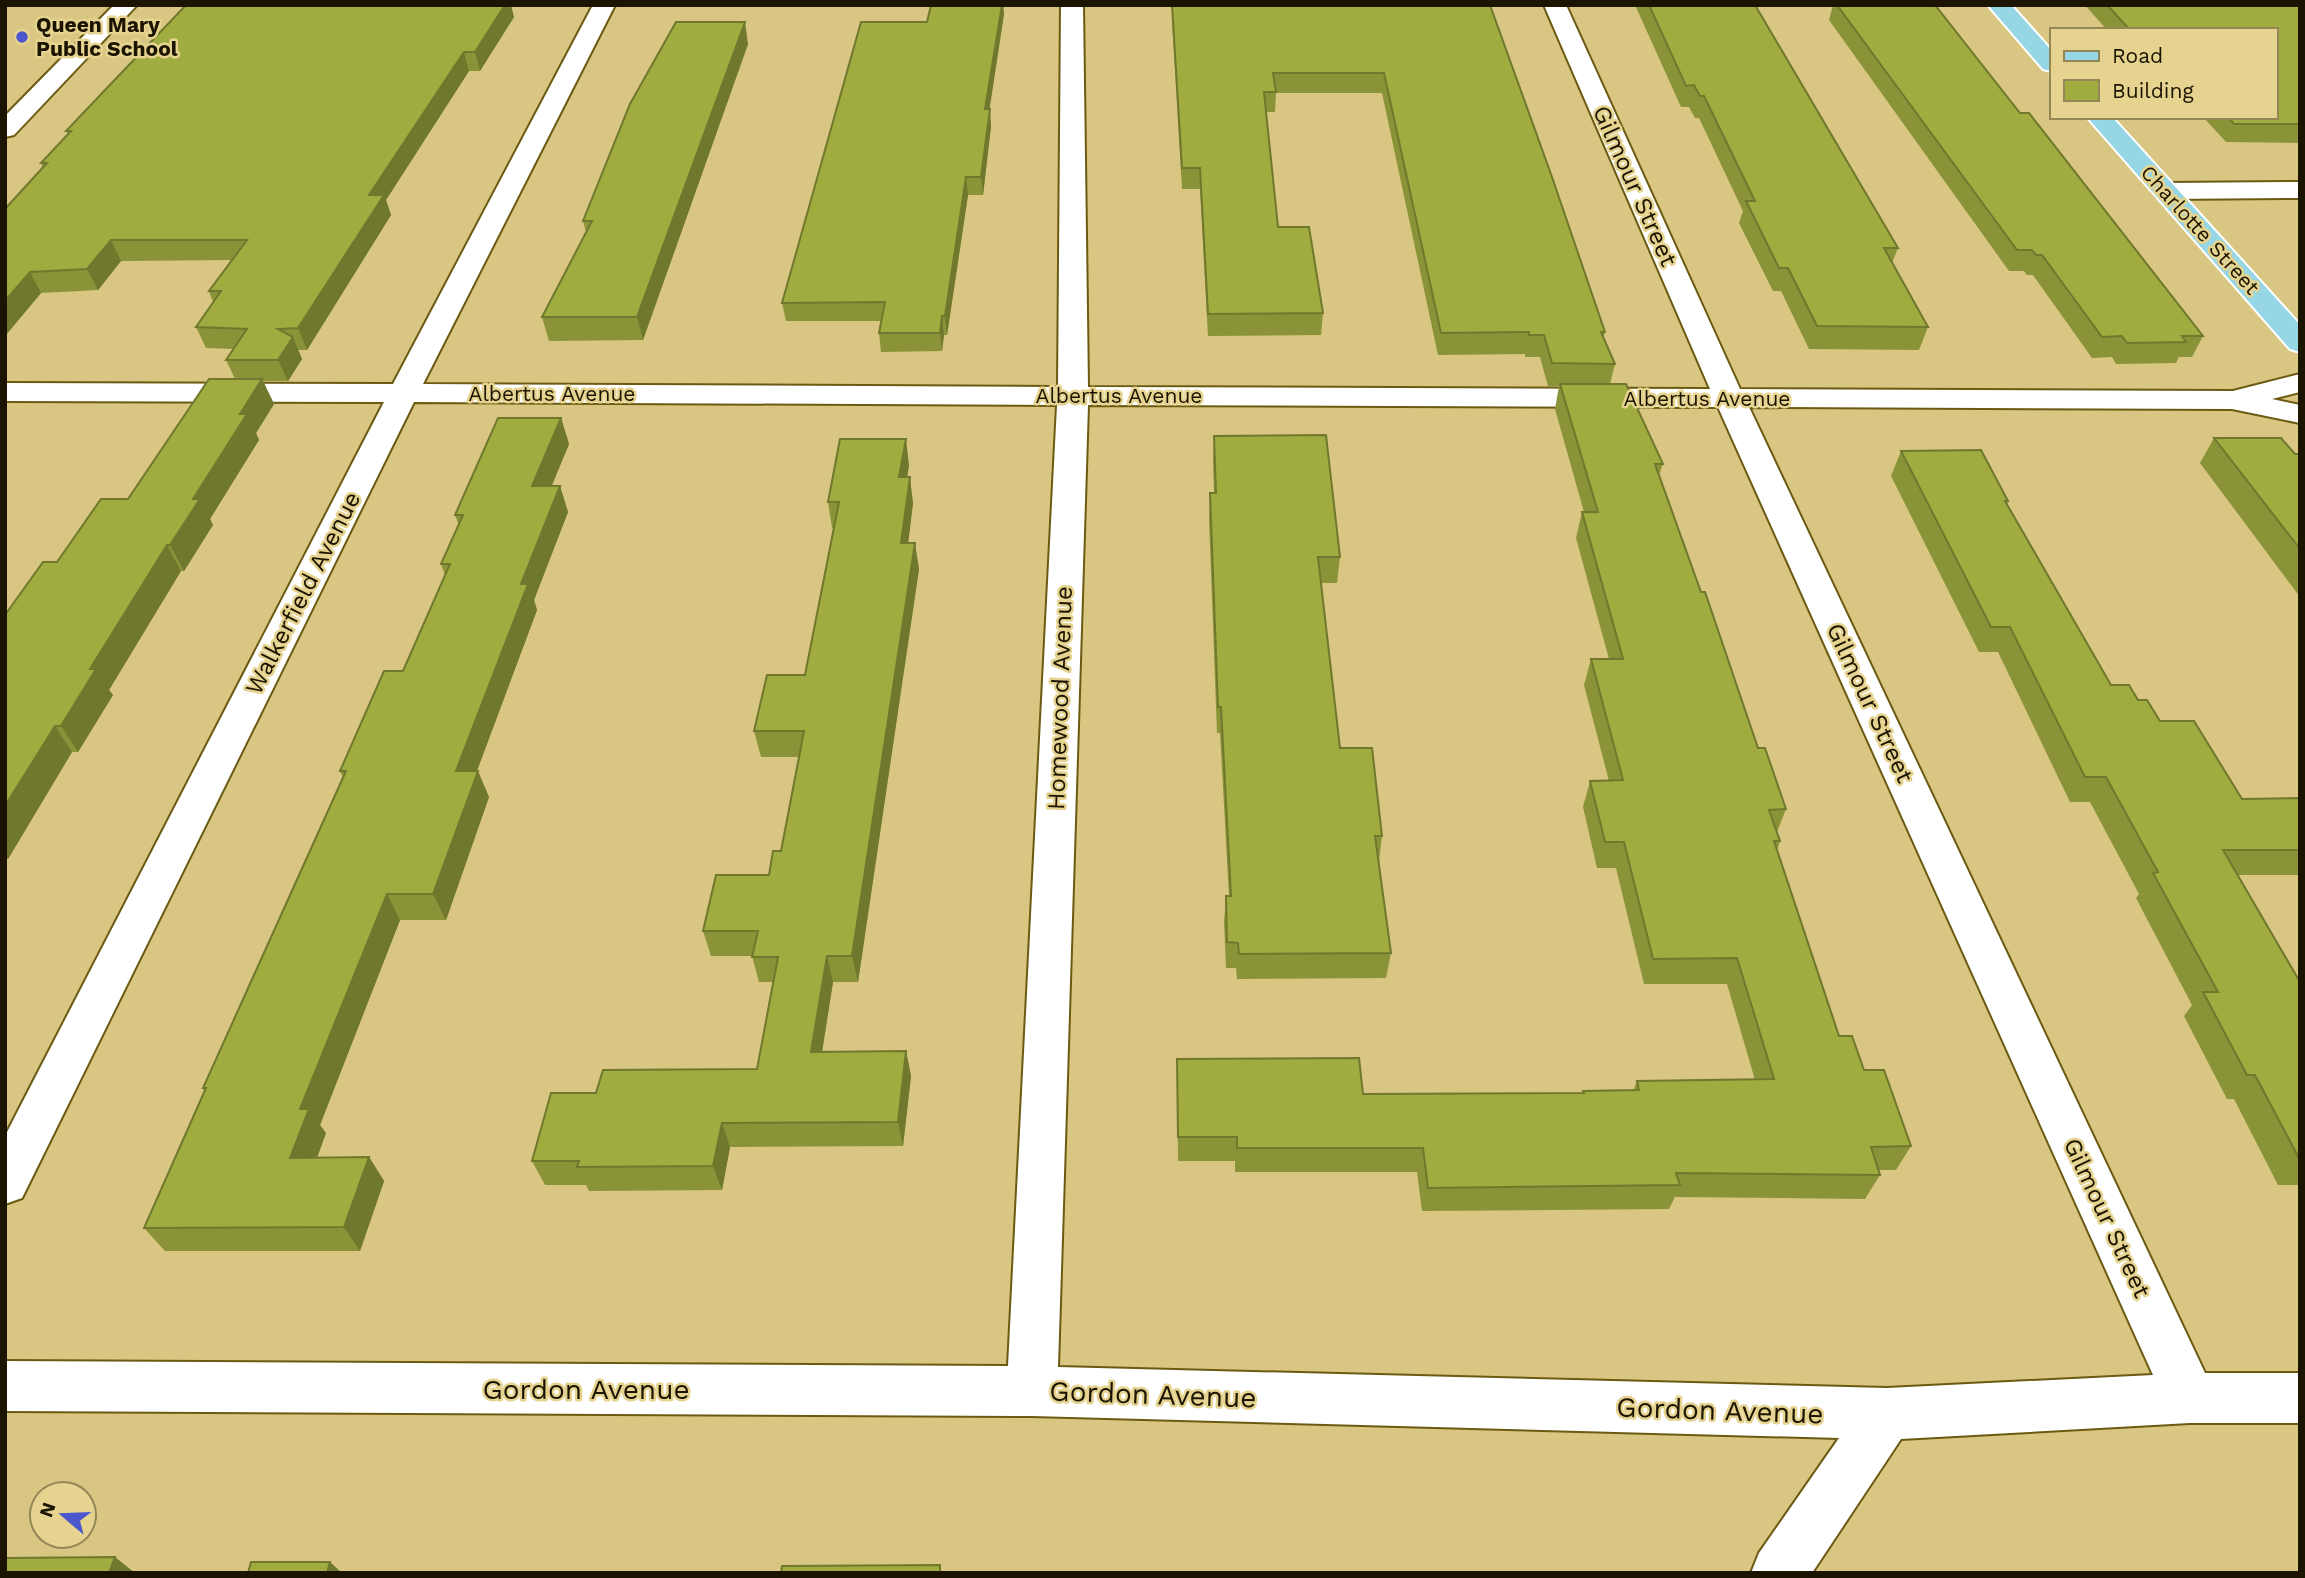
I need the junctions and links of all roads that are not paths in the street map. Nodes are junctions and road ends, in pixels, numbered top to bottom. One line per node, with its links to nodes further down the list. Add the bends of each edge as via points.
1 (126, 5): 8 (street)
2 (604, 5): 14 (street, Walkerfield Avenue)
3 (1072, 5): 15 (street, Homewood Avenue)
4 (1555, 5): 16 (street, Gilmour Street)
5 (1999, 5): 6 (main road)
6 (2050, 63)
7 (2101, 119): 10 (main road, Charlotte Street)
8 (5, 130)
9 (2300, 190): 10 (street)
10 (2165, 191): 11 (main road, Charlotte Street)
11 (2300, 343)
12 (2300, 383): 17 (street, Albertus Avenue)
13 (5, 392): 14 (street, Albertus Avenue)
14 (403, 394): 15 (street, Albertus Avenue); 19 (street, Walkerfield Avenue)
15 (1073, 395): 16 (street, Albertus Avenue); 21 (street, Homewood Avenue)
16 (1730, 400): 17 (street, Albertus Avenue); 22 (street, Gilmour Street)
17 (2232, 400): 18 (street, Albertus Avenue)
18 (2300, 415)
19 (5, 1183)
20 (5, 1386): 21 (street, Gordon Avenue)
21 (1032, 1391): 24 (street, Gordon Avenue)
22 (2190, 1398): 23 (street, Gordon Avenue); 24 (street, Gordon Avenue)
23 (2300, 1398)
24 (1887, 1414): 25 (street)
25 (1779, 1573)

